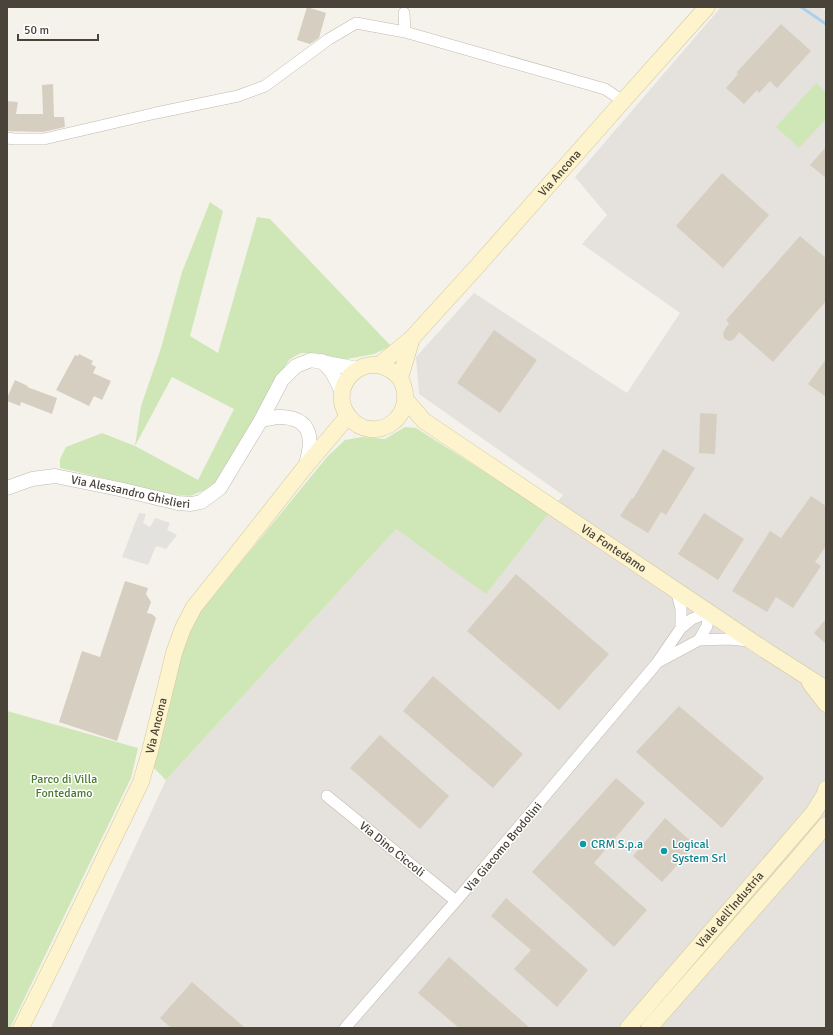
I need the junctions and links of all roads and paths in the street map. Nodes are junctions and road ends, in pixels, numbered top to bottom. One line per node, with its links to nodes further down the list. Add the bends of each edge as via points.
1 (707, 7): 4 (main road, Via Ancona)
2 (404, 13): 3 (street)
3 (405, 32): 4 (street, via 605,89); 5 (street, via 356,23 329,39 265,86 238,96 44,139)
4 (623, 101): 6 (main road, Via Ancona)
5 (7, 138)
6 (412, 338): 8 (main road, Via Ancona); 10 (main road, Via Ancona)
7 (322, 361): 9 (street, Via Alessandro Ghislieri); 11 (street, via 332,372); 13 (street, Via Alessandro Ghislieri, via 311,360 296,366 282,380)
8 (379, 365): 9 (main road, Via Ancona); 10 (main road, via 391,370)
9 (358, 369): 11 (main road, via 350,375)
10 (400, 378): 12 (main road, via 406,392)
11 (342, 392): 15 (main road, via 343,405)
12 (406, 400): 14 (main road); 16 (main road, Via Fontedamo)
13 (261, 420): 17 (street, via 290,418 308,429 310,444); 18 (street, Via Alessandro Ghislieri, via 220,488 201,502 178,503 55,476 32,478)
14 (396, 420): 15 (main road, via 375,429); 16 (main road)
15 (354, 421): 17 (main road, Via Ancona, via 324,446)
16 (424, 421): 19 (main road, Via Fontedamo)
17 (305, 467): 32 (main road, Via Ancona, via 194,607 174,652 140,782)
18 (7, 488)
19 (676, 589): 20 (main road, Via Fontedamo); 21 (street, via 681,609)
20 (709, 612): 21 (street, Via Giacomo Brodolini, via 692,619); 22 (street, via 707,626); 23 (main road, Via Fontedamo)
21 (681, 628): 24 (street, Via Giacomo Brodolini)
22 (699, 640): 23 (street, Via Giacomo Brodolini); 24 (street, Via Giacomo Brodolini)
23 (752, 641): 25 (main road, Via Fontedamo)
24 (657, 662): 31 (street, Via Giacomo Brodolini)
25 (804, 675): 26 (main road, Via Fontedamo); 27 (main road, Via Fontedamo)
26 (826, 689)
27 (826, 704)
28 (826, 789): 34 (main road, Viale dell'Industria, via 814,812)
29 (327, 796): 31 (street, Via Dino Ciccoli)
30 (826, 825): 35 (main road, Viale dell'Industria)
31 (456, 902): 33 (street, Via Giacomo Brodolini)
32 (21, 1028)
33 (345, 1028)
34 (628, 1028)
35 (649, 1028)

